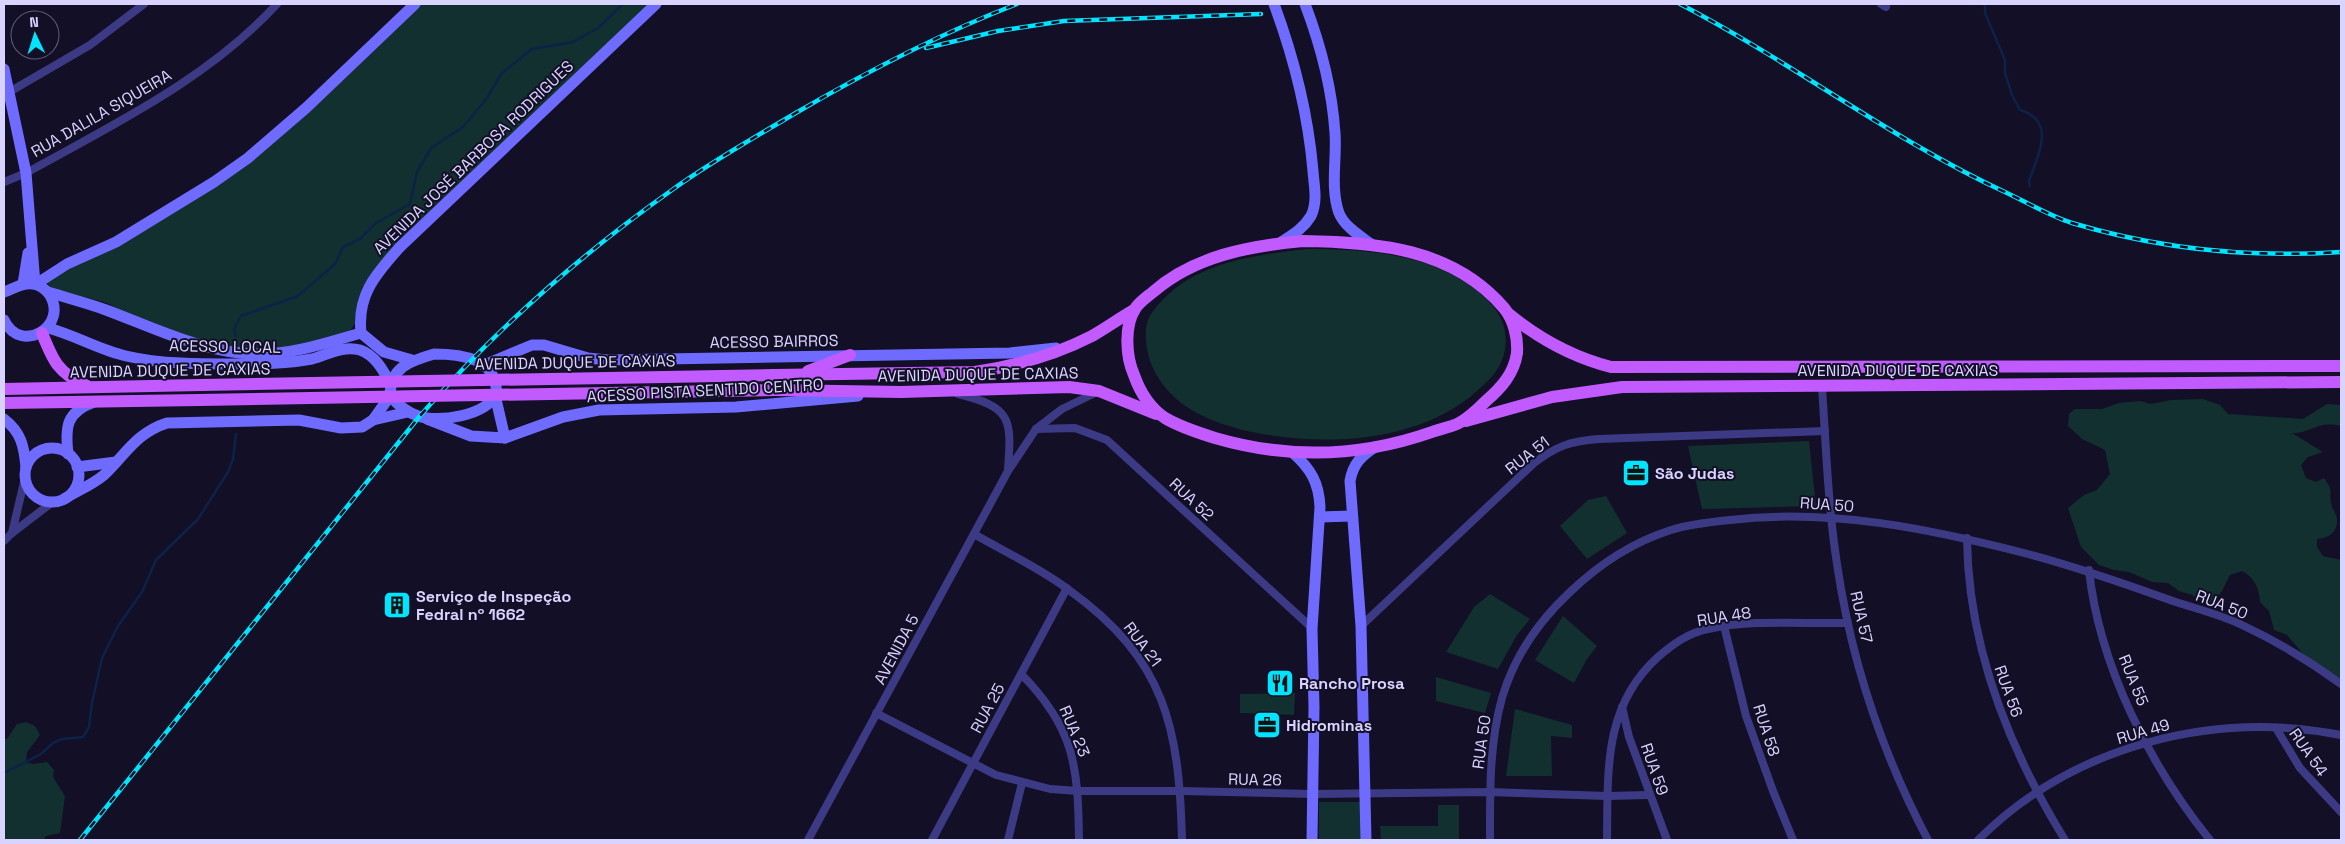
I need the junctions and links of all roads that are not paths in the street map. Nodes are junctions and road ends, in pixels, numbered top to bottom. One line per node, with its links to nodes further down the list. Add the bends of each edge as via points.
1 (144, 4): 8 (street, via 90,45)
2 (277, 4): 9 (street, RUA DALILA SIQUEIRA, via 255,27 168,94)
3 (415, 4): 13 (street, via 306,108 214,182 116,242)
4 (656, 4): 20 (street, AVENIDA JOSÉ BARBOSA RODRIGUES, via 381,268 368,290 359,316)
5 (1274, 4): 11 (street, via 1294,60 1306,115 1316,198 1311,215 1302,228)
6 (1305, 4): 12 (street, via 1331,94 1339,213 1356,233)
7 (4, 69): 8 (street)
8 (7, 94): 9 (street)
9 (26, 173): 10 (street, RUA DALILA SIQUEIRA); 13 (street, via 32,237)
10 (4, 182)
11 (1280, 243): 12 (main road, AVENIDA DUQUE DE CAXIAS, via 1349,241); 16 (main road, AVENIDA DUQUE DE CAXIAS, via 1190,266 1170,277)
12 (1371, 244): 17 (main road, AVENIDA DUQUE DE CAXIAS, via 1456,268 1491,292)
13 (31, 284): 14 (street); 15 (street)
14 (48, 292): 19 (street, via 54,310 52,320); 20 (street, via 106,310 184,341 240,352 278,353)
15 (6, 294)
16 (1134, 310): 21 (main road, AVENIDA DUQUE DE CAXIAS); 40 (main road, via 1128,342 1131,369 1150,405)
17 (1510, 315): 25 (main road, AVENIDA DUQUE DE CAXIAS, via 1556,347 1611,367); 44 (main road, via 1518,345 1511,373 1499,390)
18 (5, 324): 19 (street, ACESSO LOCAL, via 23,336 33,336)
19 (44, 330): 28 (street, ACESSO LOCAL, via 66,332 126,356 159,361 281,364 342,349 360,350 376,361); 30 (main road, via 55,363 62,372)
20 (361, 333): 23 (street, via 384,352)
21 (1070, 346): 22 (street, ACESSO BAIRROS, via 1010,352); 26 (main road, AVENIDA DUQUE DE CAXIAS, via 1023,363 975,372)
22 (850, 356): 24 (street, ACESSO BAIRROS, via 607,360 532,345); 26 (main road)
23 (412, 360): 24 (street, via 448,354); 28 (street, via 402,366)
24 (484, 365): 35 (street, via 492,372)
25 (2341, 366)
26 (799, 375): 30 (main road, AVENIDA DUQUE DE CAXIAS, bridge)
27 (2341, 382): 29 (main road, AVENIDA DUQUE DE CAXIAS)
28 (390, 383): 36 (street)
29 (1822, 387): 44 (main road, AVENIDA DUQUE DE CAXIAS, via 1622,387 1552,397); 46 (street, RUA 57)
30 (92, 388): 31 (main road, AVENIDA DUQUE DE CAXIAS)
31 (4, 389)
32 (942, 390): 33 (main road, AVENIDA DUQUE DE CAXIAS, via 1069,387); 34 (main road, AVENIDA DUQUE DE CAXIAS); 53 (street, AVENIDA 5, via 985,402 1002,413 1009,424)
33 (1099, 391): 40 (main road, AVENIDA DUQUE DE CAXIAS); 45 (street, AVENIDA 5, via 1062,409)
34 (901, 392): 37 (main road, AVENIDA DUQUE DE CAXIAS, bridge, via 776,390); 47 (street, ACESSO PISTA SENTIDO CENTRO, via 736,406 599,410 563,416)
35 (496, 395): 42 (street, via 485,406 467,415); 47 (street)
36 (390, 396): 39 (street); 43 (street)
37 (95, 402): 38 (main road, AVENIDA DUQUE DE CAXIAS); 50 (street, AVENIDA DUQUE DE CAXIAS, via 85,405 68,423)
38 (4, 404)
39 (408, 412): 42 (street); 43 (street)
40 (1166, 418): 49 (main road, AVENIDA DUQUE DE CAXIAS, via 1198,433 1229,442)
41 (4, 419): 54 (street, via 22,439)
42 (427, 419): 47 (street, ACESSO PISTA SENTIDO CENTRO, via 471,436)
43 (373, 420): 51 (street, via 362,427 341,428 299,420 166,423 140,436)
44 (1459, 423): 48 (main road, AVENIDA DUQUE DE CAXIAS)
45 (1036, 429): 53 (street, AVENIDA 5); 68 (street, RUA 52, via 1076,428 1107,440)
46 (1825, 431): 58 (street, RUA 57); 66 (street, RUA 51, via 1575,440 1554,448 1534,463)
47 (505, 438)
48 (1375, 447): 49 (main road, AVENIDA DUQUE DE CAXIAS); 56 (street, via 1352,469)
49 (1293, 453): 57 (street, via 1305,463 1316,481 1320,492)
50 (68, 454): 52 (street); 54 (street, via 52,448 43,450 29,460)
51 (116, 462): 52 (street); 55 (street, via 95,482)
52 (77, 467): 55 (street, via 74,489)
53 (1008, 470): 60 (street, AVENIDA 5)
54 (25, 473): 55 (street, via 27,486 38,498); 59 (street)
55 (59, 500): 59 (street)
56 (1352, 516): 57 (street); 66 (street)
57 (1320, 517): 68 (street)
58 (1831, 517): 61 (street, RUA 50); 65 (street, RUA 57); 80 (street, RUA 50, via 1750,517 1671,530 1611,559 1583,580 1531,635 1514,667 1502,698 1495,731)
59 (12, 533): 62 (street)
60 (974, 534): 64 (street, RUA 21); 72 (street, AVENIDA 5)
61 (1967, 538): 63 (street, RUA 50); 81 (street, RUA 56, via 1970,590 1983,659 2007,726)
62 (4, 541)
63 (2089, 570): 70 (street, RUA 50, via 2241,624); 75 (street, RUA 55, via 2099,628 2118,683)
64 (1067, 588): 69 (street, RUA 25); 79 (street, RUA 21, via 1121,634 1155,683 1172,733)
65 (1848, 623): 67 (street, RUA 48); 98 (street, RUA 57, via 1878,728)
66 (1361, 626): 83 (street)
67 (1724, 626): 71 (street, RUA 48, via 1706,629 1672,644 1644,669); 97 (street, RUA 58, via 1746,716)
68 (1312, 628): 82 (street)
69 (1021, 674): 76 (street, RUA 25); 78 (street, RUA 23, via 1050,707 1062,728 1071,752)
70 (2341, 684)
71 (1622, 705): 84 (street, RUA 59); 85 (street, RUA 48, via 1611,743)
72 (876, 713): 76 (street, RUA 26); 87 (street, AVENIDA 5)
73 (2276, 728): 74 (street, RUA 49); 75 (street, RUA 49, via 2200,731); 86 (street, RUA 54, via 2300,768)
74 (2341, 734)
75 (2146, 742): 81 (street, RUA 49, via 2092,762); 101 (street, RUA 55, via 2176,796)
76 (973, 764): 77 (street, RUA 26); 88 (street, RUA 25)
77 (1022, 783): 78 (street, RUA 26); 89 (street)
78 (1078, 791): 79 (street, RUA 26); 90 (street, RUA 23)
79 (1181, 791): 82 (street, RUA 26); 91 (street, RUA 21)
80 (1490, 792): 83 (street, RUA 26); 85 (street, RUA 26); 94 (street, RUA 50)
81 (2038, 792): 99 (street, RUA 49); 100 (street, RUA 56)
82 (1312, 794): 83 (street, RUA 26); 92 (street)
83 (1366, 794): 93 (street)
84 (1649, 795): 85 (street, RUA 26); 96 (street, RUA 59)
85 (1607, 796): 95 (street, RUA 48)
86 (2341, 812)
87 (808, 840)
88 (932, 840)
89 (1008, 840)
90 (1079, 840)
91 (1182, 840)
92 (1312, 840)
93 (1366, 840)
94 (1490, 840)
95 (1607, 840)
96 (1666, 840)
97 (1793, 840)
98 (1928, 840)
99 (1978, 840)
100 (2065, 840)
101 (2210, 840)

